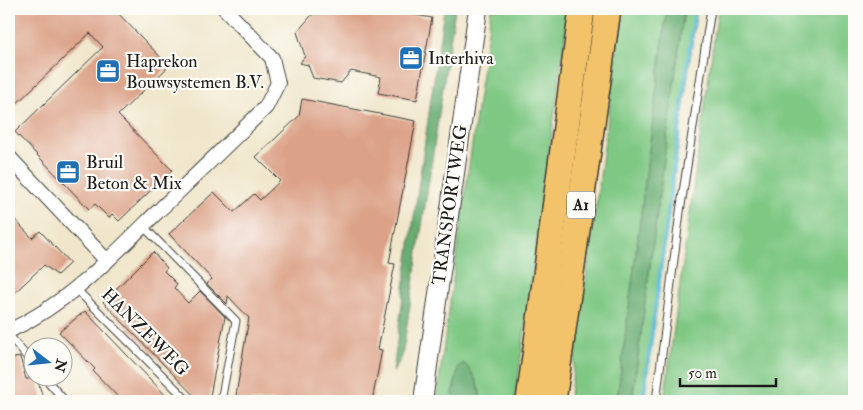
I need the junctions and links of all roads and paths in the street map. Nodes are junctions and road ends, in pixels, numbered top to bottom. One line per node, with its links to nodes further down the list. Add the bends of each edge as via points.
1 (225, 9): 8 (street, HANZEWEG, via 272,58 278,83 266,107)
2 (470, 9): 18 (street, TRANSPORTWEG)
3 (478, 9): 19 (street, TRANSPORTWEG)
4 (582, 9): 20 (highway, A1)
5 (608, 9): 21 (highway, A1)
6 (711, 9): 22 (lane)
7 (9, 157): 9 (street, HANZEWEG)
8 (143, 226): 9 (street, HANZEWEG); 17 (lane, via 236,321)
9 (108, 261): 10 (street, HANZEWEG)
10 (76, 289): 11 (street, HANZEWEG); 16 (lane, HANZEWEG)
11 (9, 331)
12 (9, 335): 13 (lane)
13 (22, 351)
14 (54, 388): 15 (lane)
15 (65, 401)
16 (188, 401)
17 (221, 401)
18 (414, 401)
19 (423, 401)
20 (529, 401)
21 (553, 401)
22 (656, 401)

